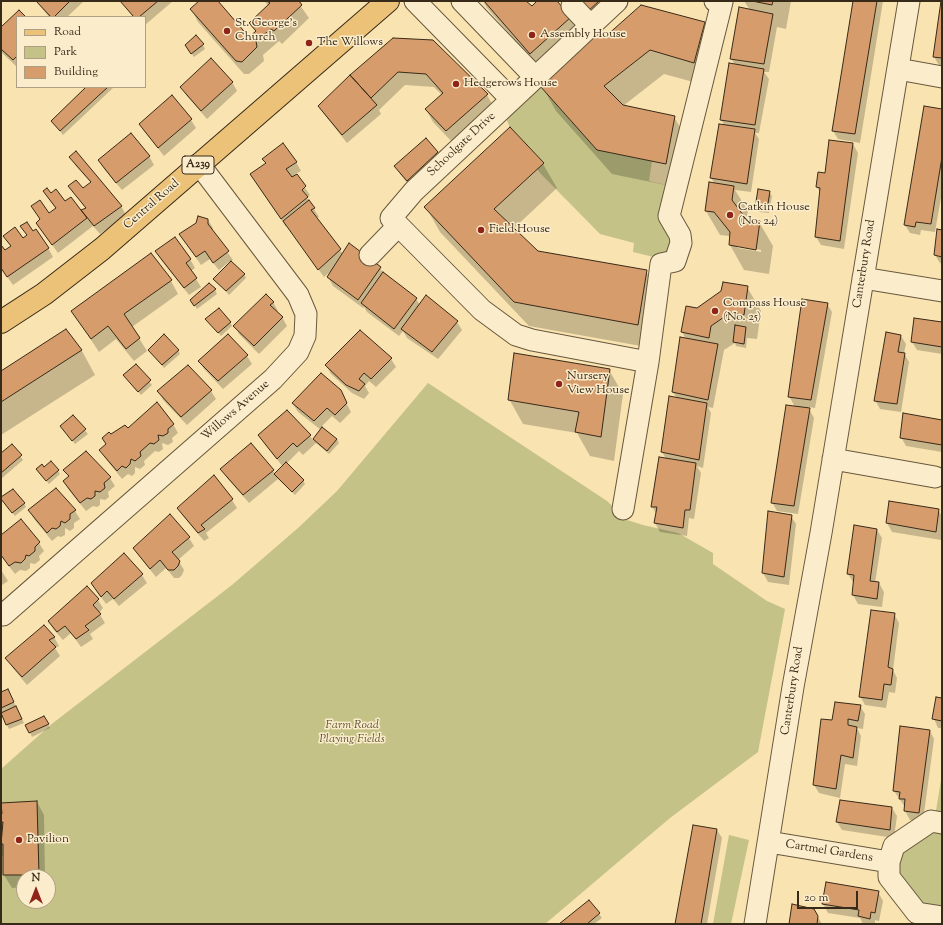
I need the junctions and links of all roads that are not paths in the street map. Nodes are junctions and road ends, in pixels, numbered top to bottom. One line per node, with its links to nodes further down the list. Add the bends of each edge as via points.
1 (388, 1): 13 (main road, Central Road / A239)
2 (415, 1): 12 (street)
3 (462, 1): 10 (street)
4 (616, 1): 8 (street, Schoolgate Drive)
5 (715, 1): 19 (street, via 722,2 669,216 680,235 681,244 675,261 661,264)
6 (909, 1): 9 (street, Canterbury Road)
7 (572, 6): 8 (street)
8 (593, 21): 10 (street, Schoolgate Drive)
9 (898, 69): 11 (street); 16 (street, Canterbury Road)
10 (535, 77): 12 (street, Schoolgate Drive)
11 (942, 77)
12 (511, 99): 14 (street, Schoolgate Drive, via 414,191 391,218)
13 (199, 164): 18 (main road, Central Road / A239, via 102,249 44,294); 23 (street, Willows Avenue, via 298,295 306,314 305,336 298,352 273,379)
14 (398, 226): 15 (street); 19 (street, via 482,310 516,335)
15 (370, 255)
16 (863, 278): 17 (street); 20 (street, Canterbury Road)
17 (942, 291)
18 (1, 322)
19 (648, 362): 22 (street)
20 (833, 459): 21 (street); 25 (street, Canterbury Road)
21 (935, 477)
22 (623, 509)
23 (2, 615)
24 (942, 823): 26 (street, Cartmel Gardens, via 931,821 894,846)
25 (769, 842): 26 (street, Cartmel Gardens); 28 (street, Canterbury Road)
26 (889, 862): 27 (street, Cartmel Gardens, via 889,877 917,913)
27 (942, 917)
28 (755, 924)

